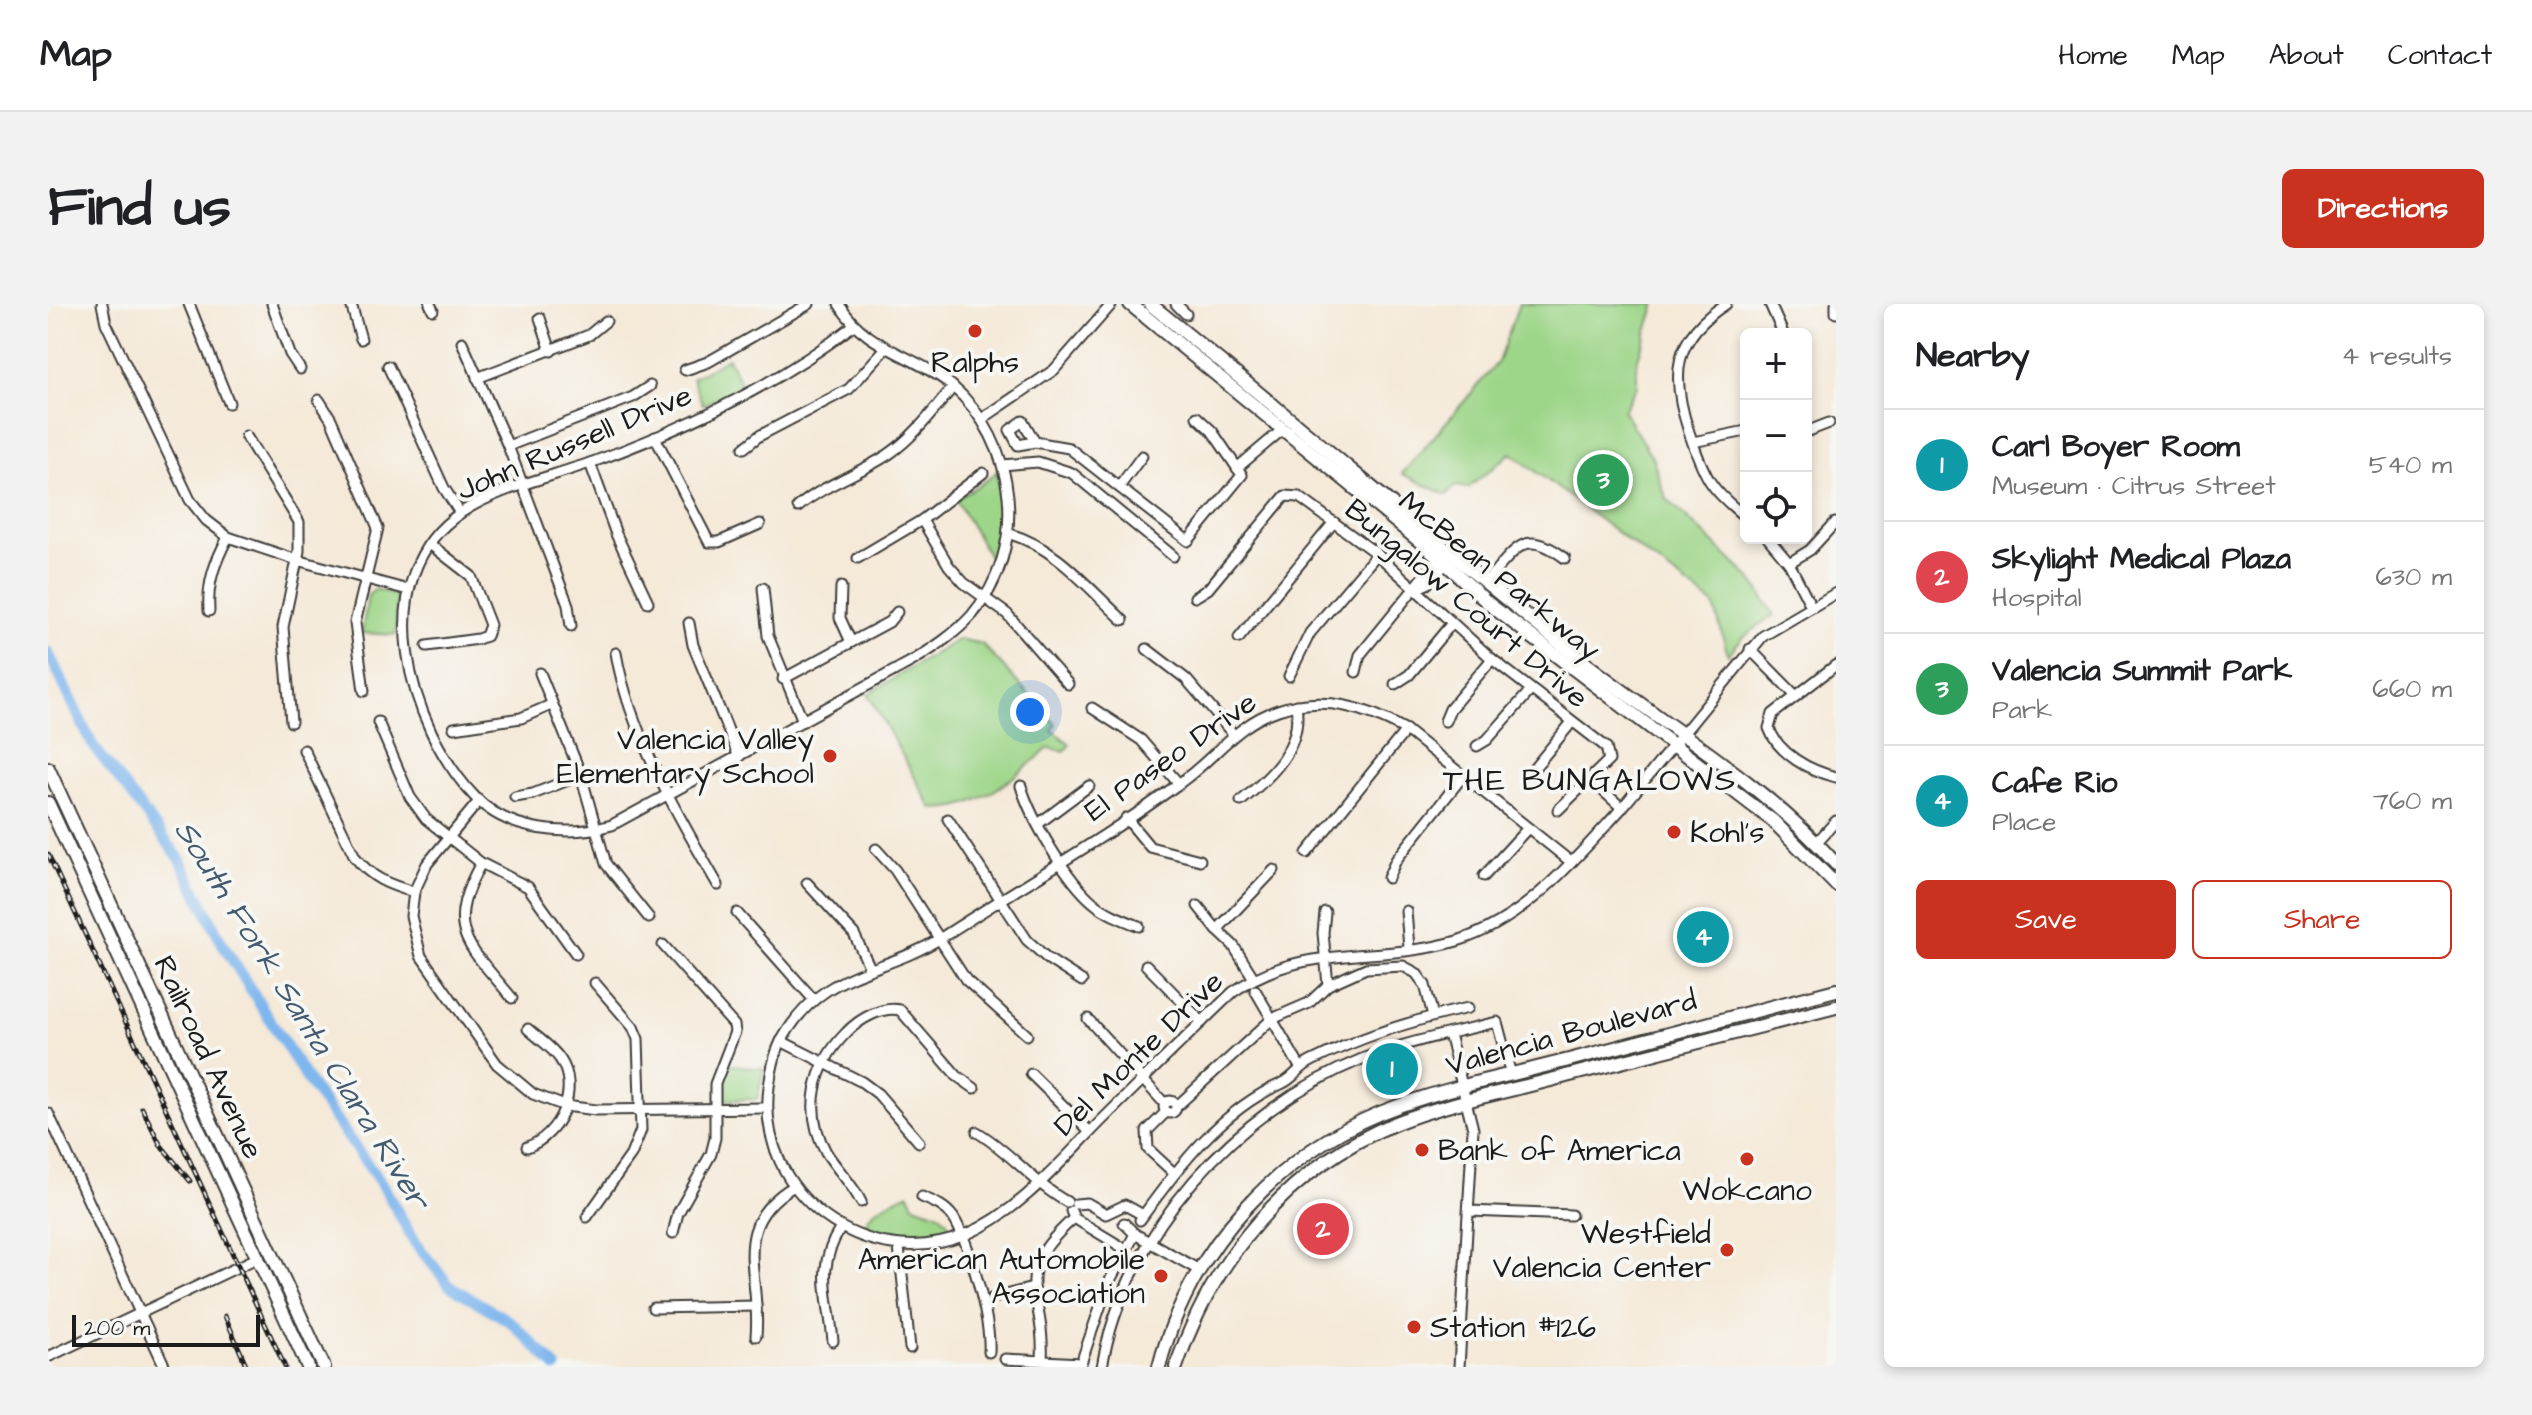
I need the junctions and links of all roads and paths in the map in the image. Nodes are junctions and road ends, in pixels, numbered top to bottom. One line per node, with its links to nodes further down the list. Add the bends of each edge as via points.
1 (102, 304): 63 (street, via 106,323 190,500)
2 (189, 304): 33 (street)
3 (272, 304): 26 (street)
4 (351, 304): 21 (street)
5 (809, 304): 14 (street)
6 (839, 304): 19 (street)
7 (1112, 304): 36 (street, via 1054,370)
8 (1130, 304): 31 (main road, McBean Parkway)
9 (1150, 304): 34 (main road, McBean Parkway)
10 (1176, 304): 16 (street)
11 (1726, 304): 45 (street, via 1690,336 1677,369 1680,404)
12 (1770, 304): 20 (street)
13 (1836, 304): 15 (street)
14 (790, 309): 27 (street, via 708,362)
15 (1836, 313)
16 (1186, 314)
17 (540, 318): 24 (street)
18 (606, 321): 24 (street, via 589,335)
19 (854, 325): 23 (street); 43 (street, John Russell Drive, via 789,371)
20 (1781, 328)
21 (361, 339)
22 (462, 342): 28 (street)
23 (884, 350): 30 (street); 47 (street, via 849,389)
24 (551, 351): 28 (street)
25 (388, 366): 57 (street)
26 (300, 369)
27 (685, 370)
28 (477, 378): 46 (street)
29 (650, 386): 46 (street)
30 (953, 387): 36 (street); 55 (street, via 903,443)
31 (1239, 395): 34 (main road, via 1277,419); 38 (main road, McBean Parkway)
32 (319, 400): 73 (street, via 375,515 377,541)
33 (229, 403)
34 (1289, 416): 41 (main road, McBean Parkway)
35 (1197, 417): 51 (street)
36 (982, 419): 50 (street)
37 (1829, 423): 39 (street)
38 (1282, 430): 41 (main road); 51 (street); 68 (main road, McBean Parkway)
39 (1812, 430)
40 (1740, 432): 45 (street)
41 (1312, 435): 68 (main road, McBean Parkway)
42 (246, 436): 71 (street, via 299,522)
43 (655, 437): 49 (street, John Russell Drive); 61 (street, via 709,542)
44 (1035, 442): 54 (street, via 1069,448)
45 (1693, 442): 56 (street, via 1711,483)
46 (508, 446): 53 (street)
47 (744, 448)
48 (1142, 456): 54 (street)
49 (590, 463): 53 (street, John Russell Drive); 82 (street)
50 (1002, 465): 62 (street); 67 (street, via 1038,462 1072,473)
51 (1237, 468): 54 (street, via 1242,475 1188,541)
52 (983, 473): 58 (street)
53 (522, 486): 57 (street, John Russell Drive); 89 (street, via 568,605)
54 (1119, 487)
55 (798, 507)
56 (1740, 512)
57 (460, 513): 65 (street, John Russell Drive)
58 (922, 520): 69 (street); 81 (street, via 949,566)
59 (1334, 522): 66 (street, Bungalow Court Drive); 80 (street, Bungalow Court Drive, via 1290,494 1285,496 1208,589); 90 (street)
60 (1835, 523): 72 (street)
61 (760, 524)
62 (1010, 534): 81 (street); 86 (street, via 1049,551)
63 (228, 537): 71 (street); 84 (street, via 213,565)
64 (1773, 544): 72 (street)
65 (431, 545): 78 (street, John Russell Drive); 92 (street, via 471,576 490,625 486,636 478,639)
66 (1377, 554): 77 (street, Bungalow Court Drive); 100 (street, via 1310,633)
67 (1173, 556)
68 (1447, 556): 74 (main road, McBean Parkway); 77 (street, via 1420,578); 118 (main road, McBean Parkway, via 1489,604)
69 (858, 558)
70 (1565, 558): 74 (street, via 1547,544 1532,541)
71 (297, 560): 73 (street); 112 (street, via 283,627)
72 (1789, 563): 83 (street)
73 (366, 579): 78 (street); 104 (street, via 355,623)
74 (1486, 581): 118 (main road, McBean Parkway)
75 (841, 587): 91 (street, via 838,608)
76 (763, 588): 101 (street, via 765,623)
77 (1416, 589): 88 (street, Bungalow Court Drive); 98 (street, via 1360,655)
78 (408, 590): 133 (street, John Russell Drive, via 406,650 444,759)
79 (1836, 593): 83 (street, Del Monte Drive)
80 (1195, 597)
81 (985, 598): 102 (street, via 1007,614); 110 (street, via 938,646)
82 (648, 602)
83 (1811, 606): 94 (street, Del Monte Drive, via 1782,621)
84 (209, 611)
85 (897, 612): 91 (street, via 889,622)
86 (1123, 620)
87 (689, 623): 121 (street)
88 (1452, 623): 96 (street, Bungalow Court Drive); 103 (street, via 1409,675)
89 (571, 626)
90 (1239, 638)
91 (851, 642): 101 (street)
92 (427, 646)
93 (1147, 649): 117 (street, via 1186,679)
94 (1750, 649): 106 (street); 118 (street, Del Monte Drive)
95 (616, 653): 131 (street, via 641,732)
96 (1492, 659): 105 (street, Bungalow Court Drive); 111 (street)
97 (1836, 665): 106 (street)
98 (1356, 672)
99 (540, 673): 107 (street)
100 (1289, 676)
101 (783, 679): 110 (street)
102 (1068, 684)
103 (1395, 684)
104 (364, 691)
105 (1530, 691): 114 (street, Bungalow Court Drive); 119 (street)
106 (1796, 696): 125 (street, via 1773,714 1772,734 1802,764)
107 (551, 705): 115 (street, via 521,718); 123 (street)
108 (1296, 705): 116 (street, El Paseo Drive, via 1346,705); 117 (street, El Paseo Drive, via 1264,715); 134 (street, via 1298,731 1292,749)
109 (1092, 708): 127 (street, via 1141,740)
110 (803, 721): 121 (street)
111 (1445, 721)
112 (291, 722)
113 (378, 722): 144 (street, via 410,797)
114 (1572, 722): 126 (street, Bungalow Court Drive, via 1609,753); 128 (street)
115 (454, 728)
116 (1406, 730): 124 (street, El Paseo Drive); 147 (street)
117 (1233, 734): 127 (street, El Paseo Drive)
118 (1678, 741): 136 (street, Del Monte Drive); 145 (main road, McBean Parkway, via 1755,788); 158 (main road, McBean Parkway, via 1773,821)
119 (1477, 746)
120 (304, 750): 159 (street, via 355,857 366,871)
121 (739, 757): 131 (street)
122 (48, 768): 173 (main road, Railroad Avenue)
123 (581, 775): 132 (street); 143 (street)
124 (1463, 776): 142 (street, El Paseo Drive); 155 (street, via 1396,860)
125 (1836, 777)
126 (1591, 780): 136 (street); 137 (street)
127 (1179, 784): 138 (street, El Paseo Drive)
128 (1526, 784)
129 (1021, 786): 141 (street)
130 (1089, 786): 141 (street)
131 (671, 796): 143 (street); 157 (street)
132 (515, 797)
133 (479, 801): 143 (street, via 534,827); 144 (street)
134 (1241, 801)
135 (48, 803): 162 (main road, Railroad Avenue)
136 (1622, 808): 150 (street, Del Monte Drive)
137 (1558, 810)
138 (1126, 818): 148 (street, El Paseo Drive); 149 (street, via 1150,847)
139 (948, 819): 160 (street)
140 (1836, 821): 145 (street)
141 (1038, 824): 148 (street)
142 (1528, 828): 150 (street, El Paseo Drive); 154 (street)
143 (596, 830): 166 (street, via 615,879)
144 (449, 838): 151 (street); 159 (street, via 427,864)
145 (1817, 842): 152 (main road, McBean Parkway)
146 (876, 849): 169 (street)
147 (1307, 853)
148 (1061, 860): 160 (street, El Paseo Drive); 167 (street, via 1095,904)
149 (1200, 860)
150 (1571, 862): 171 (street, Del Monte Drive, via 1498,923 1460,940)
151 (481, 863): 172 (street, via 528,887); 183 (street, via 462,902 464,936)
152 (1836, 864)
153 (1274, 870): 168 (street)
154 (1484, 876)
155 (1388, 878)
156 (807, 883): 176 (street, via 854,934)
157 (718, 885)
158 (1836, 885)
159 (414, 892): 203 (street, via 411,916 417,946 447,996 514,1081)
160 (1001, 899): 169 (street, El Paseo Drive); 178 (street, via 1027,940)
161 (1198, 906): 168 (street)
162 (96, 907): 173 (main road); 233 (main road, Railroad Avenue)
163 (1406, 911): 171 (street)
164 (1325, 912): 174 (street)
165 (737, 913): 184 (street)
166 (649, 918)
167 (1139, 926)
168 (1217, 930): 177 (street)
169 (941, 938): 176 (street, El Paseo Drive, via 914,954); 193 (street, via 975,989)
170 (663, 945): 205 (street, via 734,1025 718,1069)
171 (1409, 948): 174 (street, Del Monte Drive)
172 (576, 954)
173 (134, 957): 251 (main road, Railroad Avenue)
174 (1324, 957): 177 (street, Del Monte Drive, via 1284,964); 180 (street)
175 (1146, 965): 190 (street)
176 (870, 968): 184 (street, El Paseo Drive)
177 (1253, 977): 190 (street, Del Monte Drive)
178 (1082, 981)
179 (595, 983): 207 (street, via 638,1039)
180 (1328, 985): 187 (street, via 1366,968 1403,966 1425,985); 189 (street, via 1309,1003)
181 (1255, 990): 189 (street)
182 (1836, 990): 198 (main road, Valencia Boulevard)
183 (512, 998)
184 (814, 1000): 194 (street, El Paseo Drive)
185 (1836, 1007): 202 (main road, Valencia Boulevard)
186 (1468, 1008): 187 (street)
187 (1433, 1016): 196 (street, via 1383,1030)
188 (1088, 1019): 199 (street)
189 (1272, 1019): 196 (street); 204 (street)
190 (1202, 1022): 199 (street, Del Monte Drive)
191 (528, 1029): 203 (street, via 562,1061 568,1089)
192 (1449, 1034): 198 (street, via 1497,1022); 200 (street); 230 (street, via 1360,1060 1271,1111 1188,1187)
193 (1027, 1035)
194 (781, 1041): 195 (street); 206 (street, El Paseo Drive)
195 (825, 1061): 201 (street, via 852,1027 891,1008 900,1010 957,1076); 212 (street, via 878,1094); 219 (street, via 814,1089 816,1128 824,1149)
196 (1300, 1067): 215 (street, via 1228,1117)
197 (1031, 1074): 211 (street)
198 (1511, 1075): 200 (main road, Valencia Boulevard)
199 (1145, 1077): 204 (street); 211 (street, Del Monte Drive)
200 (1464, 1087): 202 (street); 208 (main road, Valencia Boulevard)
201 (974, 1088)
202 (1468, 1102): 214 (main road, Valencia Boulevard, via 1398,1122); 221 (street, via 1473,1141)
203 (565, 1106): 207 (street); 213 (street, via 556,1128 543,1142)
204 (1169, 1106): 215 (street, via 1147,1131 1148,1149)
205 (715, 1107): 206 (street); 207 (street); 226 (street, via 711,1154 678,1213)
206 (766, 1108): 216 (street, Del Monte Drive, via 783,1169)
207 (642, 1109): 223 (street, via 631,1155)
208 (1382, 1112): 214 (main road, via 1333,1144); 228 (main road, Valencia Boulevard, via 1299,1159)
209 (48, 1113): 240 (street)
210 (977, 1132): 217 (street)
211 (1090, 1132): 217 (street, Del Monte Drive)
212 (919, 1142)
213 (527, 1147)
214 (1335, 1155): 235 (main road, Valencia Boulevard, via 1266,1212)
215 (1174, 1173): 220 (street, via 1142,1218 1125,1205 1106,1214 1087,1203)
216 (794, 1186): 225 (street, Del Monte Drive); 238 (street, via 777,1196 755,1226 751,1264)
217 (1041, 1186): 220 (street); 229 (street, Del Monte Drive)
218 (922, 1197): 229 (street, via 952,1215)
219 (861, 1202)
220 (1072, 1209): 232 (street); 236 (street, via 1038,1256)
221 (1469, 1211): 222 (street); 255 (street)
222 (1571, 1215)
223 (587, 1217)
224 (1124, 1223): 227 (street)
225 (840, 1229): 231 (street, Del Monte Drive); 243 (street, via 824,1265)
226 (673, 1233)
227 (1135, 1234): 230 (street); 232 (street)
228 (1223, 1235): 234 (main road, Valencia Boulevard); 235 (main road, via 1210,1268)
229 (962, 1236): 231 (street, Del Monte Drive); 245 (street)
230 (1150, 1243): 234 (street); 252 (street, via 1120,1302)
231 (899, 1247): 244 (street)
232 (1125, 1249): 248 (street, via 1081,1363)
233 (259, 1257): 240 (street); 250 (main road, Railroad Avenue)
234 (1199, 1270): 242 (main road, via 1202,1281 1185,1318); 253 (main road, Valencia Boulevard)
235 (1213, 1280): 242 (main road, Valencia Boulevard)
236 (1033, 1288): 237 (street); 248 (street)
237 (993, 1298)
238 (756, 1306): 239 (street); 241 (street)
239 (653, 1308)
240 (140, 1311): 246 (street); 249 (street)
241 (756, 1336)
242 (1186, 1336): 254 (main road, Valencia Boulevard)
243 (833, 1341)
244 (910, 1348)
245 (989, 1352)
246 (48, 1357)
247 (1005, 1359): 248 (street)
248 (1042, 1361)
249 (165, 1367)
250 (308, 1367)
251 (324, 1367)
252 (1102, 1367)
253 (1159, 1367)
254 (1176, 1367)
255 (1459, 1367)

